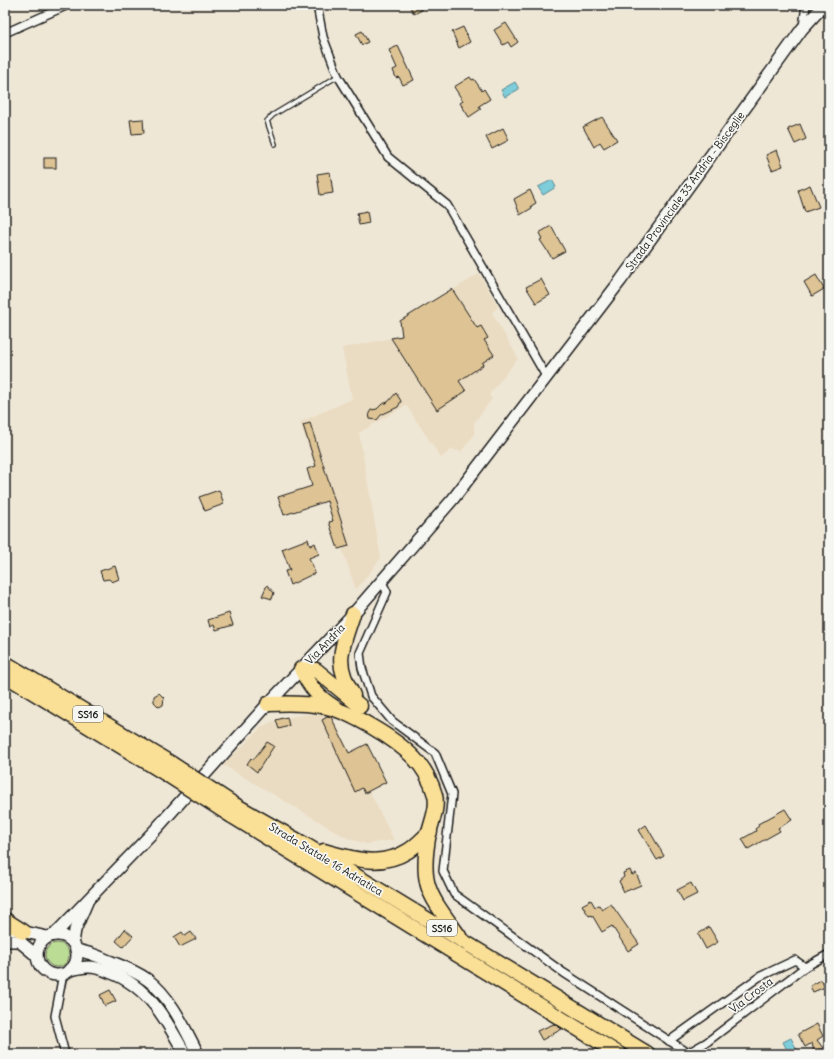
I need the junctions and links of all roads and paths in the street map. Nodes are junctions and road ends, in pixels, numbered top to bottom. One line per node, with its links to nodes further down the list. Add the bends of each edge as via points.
1 (68, 5): 6 (street)
2 (317, 5): 7 (street, via 323,37)
3 (806, 5): 5 (street)
4 (824, 5): 5 (main road, Strada Provinciale 33 Andria - Bisceglie)
5 (802, 30): 9 (main road, Strada Provinciale 33 Andria - Bisceglie, via 621,280)
6 (5, 33)
7 (338, 76): 8 (lane, via 267,121); 9 (street, via 388,157 447,205)
8 (275, 144)
9 (546, 378): 10 (main road, Via Andria, via 453,499)
10 (382, 582): 11 (main road, Via Andria); 35 (street, via 387,592 360,653 362,668 371,696 392,721 436,753 452,794 442,871 454,894 564,973)
11 (353, 614): 13 (main road, Via Andria); 18 (highway, via 340,654 344,680)
12 (5, 663): 19 (highway, Strada Statale 16 Adriatica / SS16)
13 (301, 669): 17 (main road, Via Andria); 18 (highway, SS16, via 316,670); 18 (highway, SS16, via 308,685 323,700)
14 (5, 675): 16 (highway, Strada Statale 16 Adriatica / SS16)
15 (5, 681): 16 (highway, SS16)
16 (48, 701): 19 (highway, Strada Statale 16 Adriatica / SS16)
17 (268, 704): 18 (highway, SS16, via 288,703); 23 (main road, Via Andria, via 156,829)
18 (355, 711): 21 (highway, SS16, via 414,758 429,777 435,796)
19 (170, 770): 20 (highway, Strada Statale 16 Adriatica / SS16, bridge)
20 (234, 810): 22 (highway, Strada Statale 16 Adriatica / SS16); 39 (highway, Strada Statale 16 Adriatica / SS16)
21 (430, 832): 22 (highway, SS16, via 408,851 384,860 360,861); 29 (highway, SS16, via 424,864 426,882 433,900)
22 (307, 846): 29 (highway, Strada Statale 16 Adriatica / SS16)
23 (88, 898): 27 (main road, Via Andria); 30 (main road, Via Andria, via 75,930)
24 (5, 920): 26 (highway)
25 (5, 930): 26 (main road)
26 (24, 932): 27 (main road)
27 (50, 936): 30 (main road, via 64,936); 32 (main road, Via Andria, via 39,945)
28 (5, 941): 32 (main road, via 19,941)
29 (462, 941): 40 (highway, Strada Statale 16 Adriatica / SS16)
30 (75, 946): 34 (main road, Via Andria, via 76,961); 38 (main road, via 148,980 178,1018)
31 (829, 954): 33 (street, Via Crosta)
32 (37, 956): 34 (main road, via 41,967 46,971 57,975)
33 (805, 967): 35 (street, via 795,960 759,977); 41 (street, Via Crosta, bridge, via 707,1042)
34 (66, 972): 36 (street, via 55,1016); 37 (main road, via 88,967 97,968 140,988 162,1013)
35 (669, 1041): 42 (street)
36 (64, 1054)
37 (185, 1054)
38 (198, 1054)
39 (619, 1054)
40 (648, 1054)
41 (686, 1054)
42 (690, 1054)

